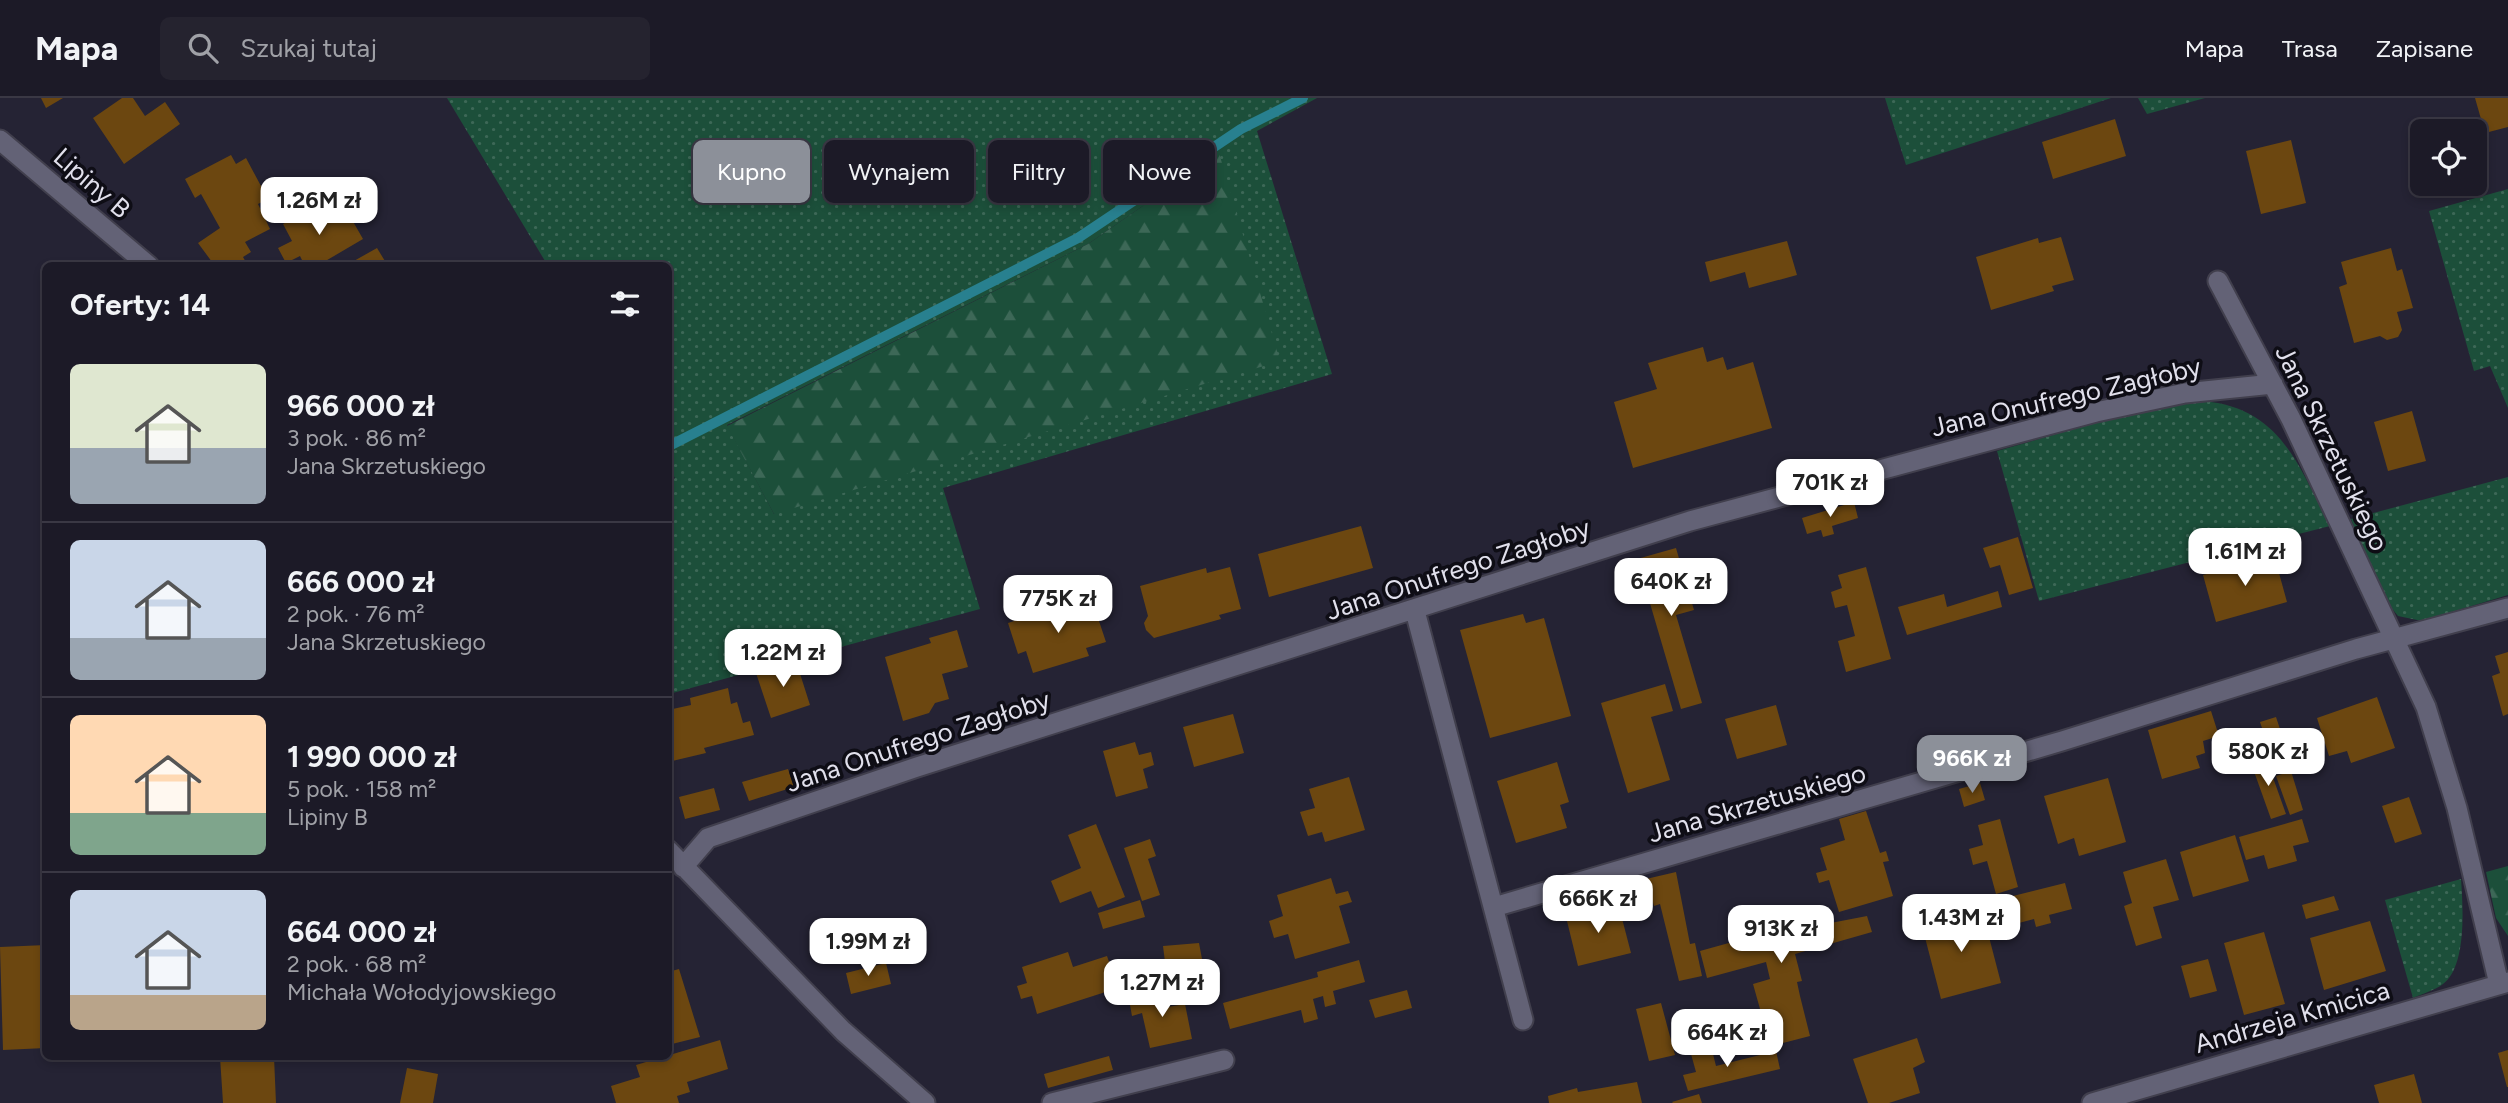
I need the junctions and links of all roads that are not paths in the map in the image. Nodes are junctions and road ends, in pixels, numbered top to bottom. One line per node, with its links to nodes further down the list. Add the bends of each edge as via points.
1 (0, 140): 2 (street, Lipiny B)
2 (144, 262)
3 (2218, 281): 4 (street, Jana Skrzetuskiego)
4 (2273, 384): 6 (street, Jana Onufrego Zagłoby, via 2185,393 1993,438 1690,521); 7 (street, Jana Skrzetuskiego)
5 (2508, 608): 7 (street, Jana Skrzetuskiego)
6 (1415, 611): 9 (street, Jana Onufrego Zagłoby, via 721,833 708,838); 10 (street)
7 (2396, 639): 10 (street, Jana Skrzetuskiego); 11 (street, Jana Skrzetuskiego, via 2426,707 2458,808)
8 (672, 855): 9 (street)
9 (683, 867): 14 (street, via 843,1031)
10 (1494, 906): 12 (street)
11 (2504, 984): 16 (street, Andrzeja Kmicica)
12 (1523, 1020)
13 (1224, 1060): 15 (street)
14 (925, 1103)
15 (1052, 1103)
16 (2092, 1103)

